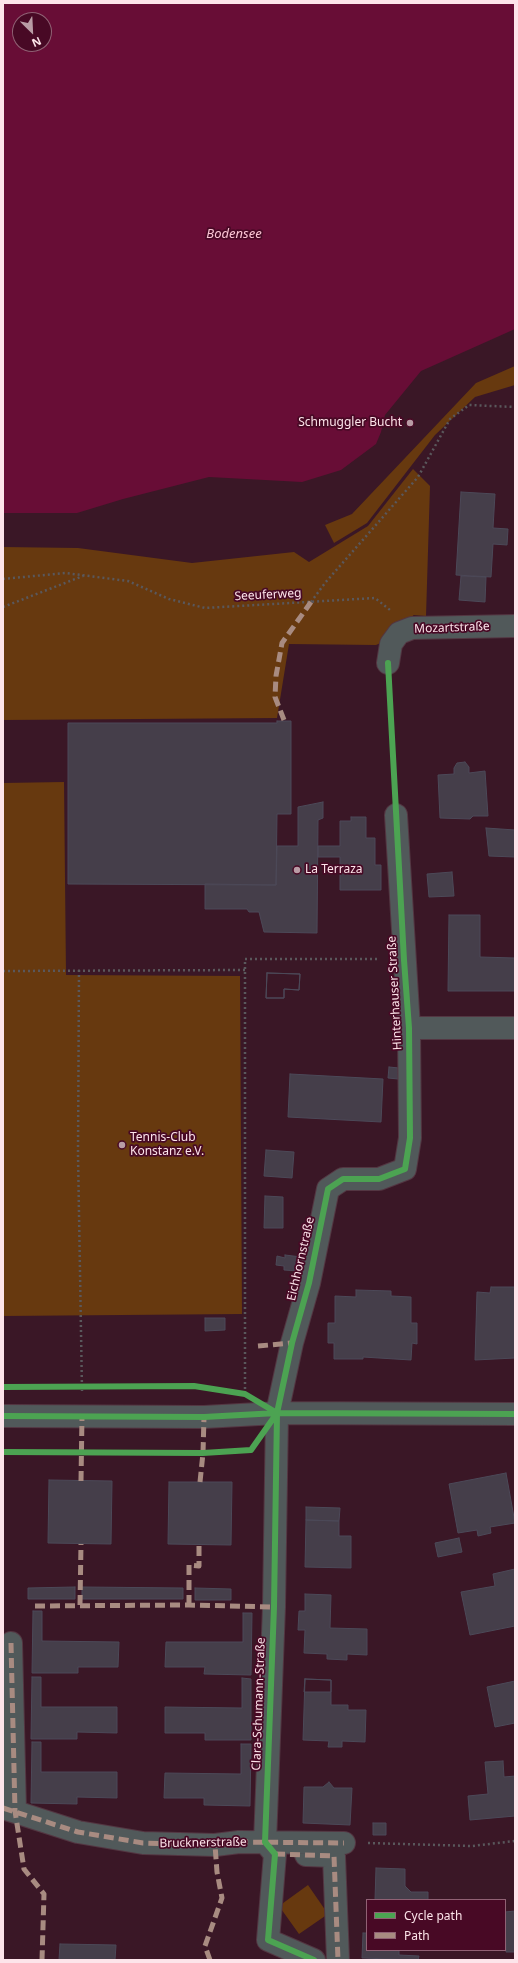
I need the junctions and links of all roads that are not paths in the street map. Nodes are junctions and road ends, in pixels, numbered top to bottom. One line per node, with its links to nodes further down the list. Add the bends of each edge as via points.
1 (515, 626): 2 (street, Mozartstraße, via 412,628 400,633 391,644)
2 (388, 663)
3 (396, 815): 4 (street, Hinterhauser Straße)
4 (409, 1028): 5 (street, Hinterhauser Straße); 6 (street, Hinterhauser Straße, via 410,1138)
5 (515, 1028)
6 (405, 1169): 7 (street, Eichhornstraße, via 379,1179 343,1179 328,1189 309,1283 292,1343)
7 (277, 1413): 8 (street); 9 (street, via 204,1417); 13 (street, Clara-Schumann-Straße)
8 (515, 1414)
9 (3, 1416)
10 (11, 1643): 11 (street, Brucknerstraße)
11 (9, 1809): 13 (street, Brucknerstraße, via 78,1832 143,1843)
12 (344, 1843): 13 (street, Brucknerstraße)
13 (270, 1848): 14 (street, Clara-Schumann-Straße, via 268,1940); 15 (street, via 334,1856)
14 (314, 1960)
15 (338, 1960)

